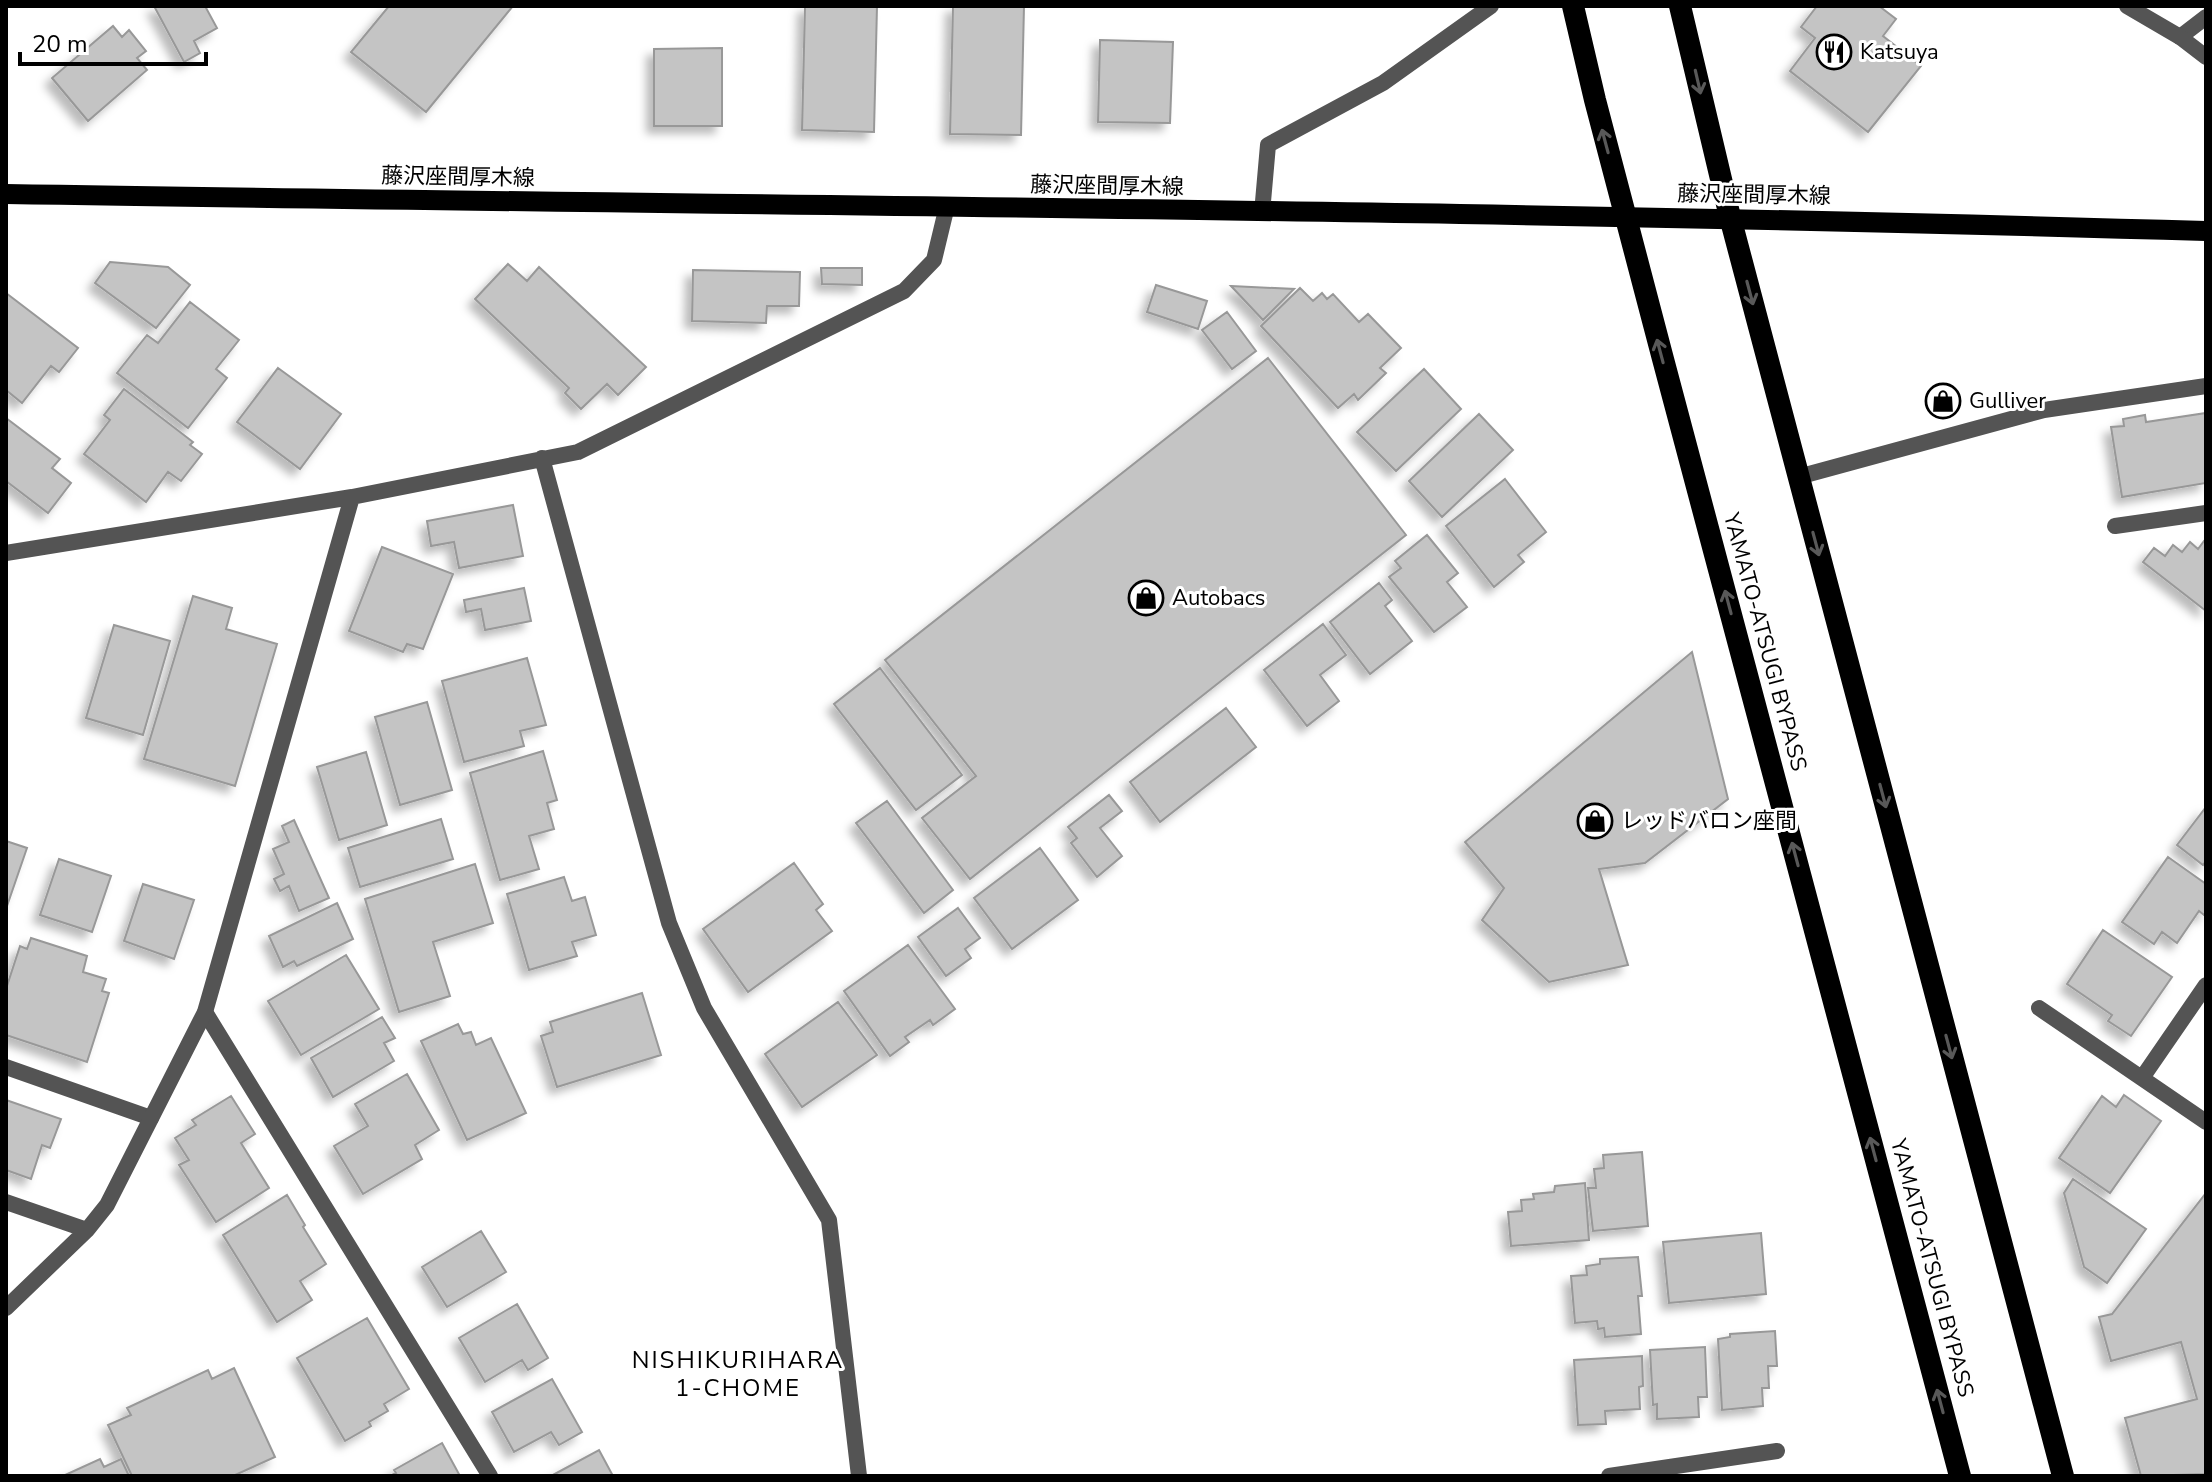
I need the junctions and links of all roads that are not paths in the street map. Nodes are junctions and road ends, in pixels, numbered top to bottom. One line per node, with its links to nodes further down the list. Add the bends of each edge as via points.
1 (1491, 6): 10 (street, via 1383,83 1268,145)
2 (1573, 6): 11 (highway, YAMATO-ATSUGI BYPASS, one-way to 2)
3 (1680, 6): 12 (highway, one-way to 12)
4 (2127, 6): 6 (street)
5 (2206, 17): 6 (street)
6 (2180, 37): 7 (street)
7 (2206, 57)
8 (6, 194): 9 (main road, 藤沢座間厚木線)
9 (947, 206): 10 (main road, 藤沢座間厚木線); 15 (street, via 934,260 904,291 578,452)
10 (1262, 213): 11 (main road, 藤沢座間厚木線)
11 (1625, 216): 12 (main road, 藤沢座間厚木線); 35 (highway, YAMATO-ATSUGI BYPASS, one-way to 11)
12 (1730, 217): 13 (main road, 藤沢座間厚木線); 16 (highway, one-way to 16)
13 (2206, 231)
14 (2206, 386): 16 (street, via 2044,410)
15 (542, 458): 17 (street); 33 (street, via 669,923 704,1008 829,1220)
16 (1798, 477): 36 (highway, one-way to 36)
17 (352, 497): 20 (street); 23 (street)
18 (2206, 513): 19 (street)
19 (2115, 526)
20 (6, 553)
21 (2206, 985): 25 (street)
22 (2039, 1008): 25 (street)
23 (205, 1012): 26 (street); 32 (street)
24 (6, 1067): 26 (street)
25 (2142, 1078): 27 (street)
26 (151, 1118): 29 (street, via 107,1205)
27 (2206, 1122)
28 (6, 1202): 29 (street)
29 (87, 1230): 30 (street)
30 (6, 1308)
31 (1777, 1451): 34 (street)
32 (490, 1476)
33 (859, 1476)
34 (1609, 1476)
35 (1960, 1476)
36 (2063, 1476)

